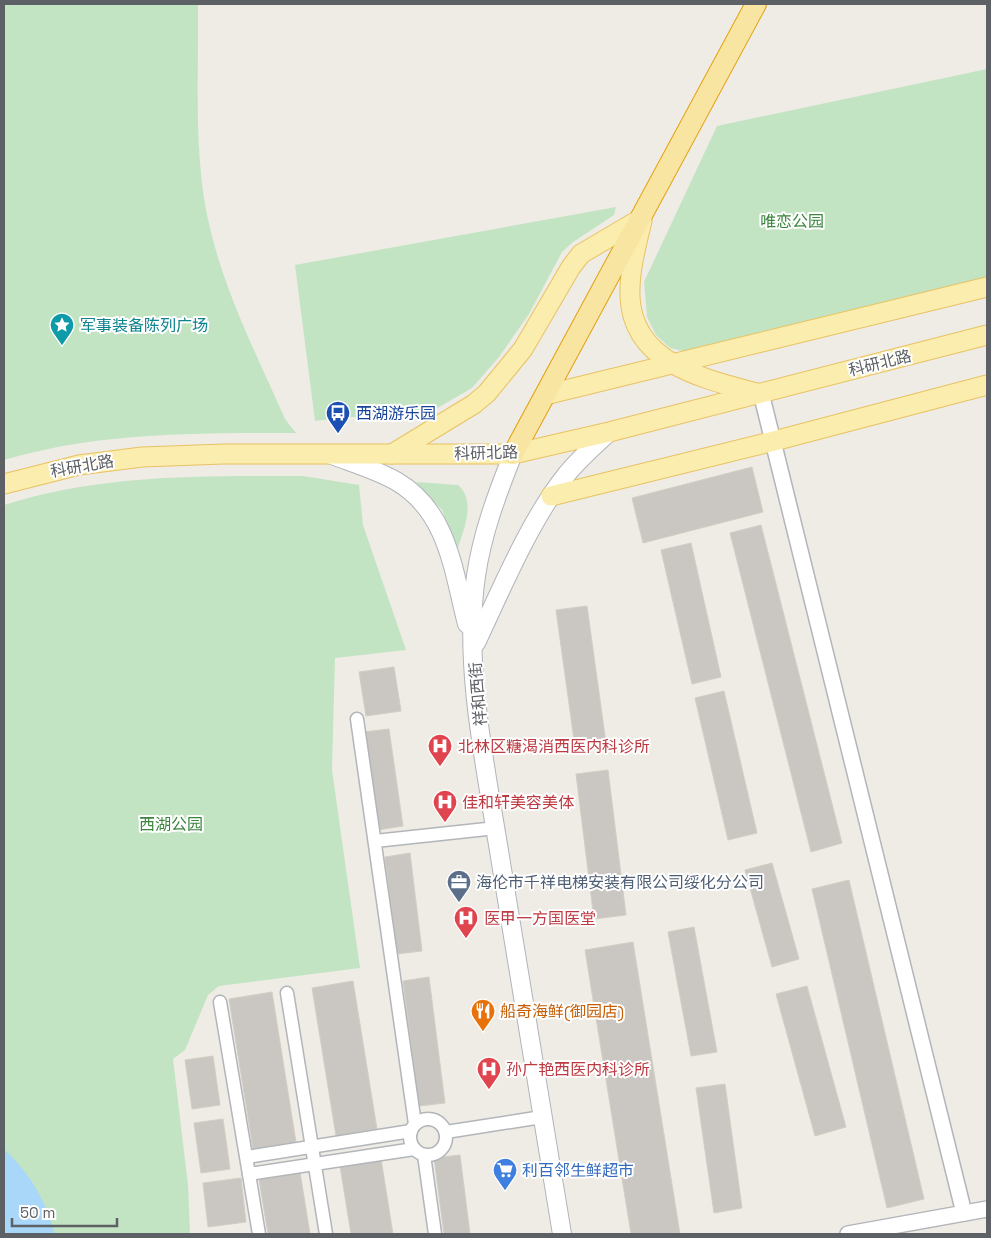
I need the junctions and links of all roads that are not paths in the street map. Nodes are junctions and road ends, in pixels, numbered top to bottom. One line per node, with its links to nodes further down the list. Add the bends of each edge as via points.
1 (756, 4): 2 (highway)
2 (642, 218): 5 (main road, via 631,275 633,317 650,346); 8 (highway); 12 (main road, via 581,254 523,349 487,394)
3 (987, 287): 5 (main road)
4 (987, 335): 7 (main road, 科研北路)
5 (674, 365): 7 (main road, via 700,377); 8 (main road)
6 (987, 385): 10 (main road)
7 (761, 394): 9 (main road, 科研北路); 10 (street)
8 (545, 395): 13 (highway)
9 (609, 432): 13 (main road, 科研北路); 15 (main road)
10 (774, 441): 15 (main road); 31 (street)
11 (332, 454): 12 (main road, 科研北路); 14 (main road, 科研北路, via 142,457 79,465); 16 (main road, via 395,480 412,491 437,520)
12 (392, 454): 13 (main road, 科研北路)
13 (513, 454): 16 (main road, 祥和西街, via 494,500 476,576)
14 (4, 484)
15 (551, 496): 16 (main road)
16 (474, 648): 18 (main road, 祥和西街, via 483,744)
17 (357, 719): 19 (street)
18 (496, 828): 19 (street); 22 (main road, 祥和西街)
19 (375, 841): 23 (street)
20 (287, 992): 25 (street)
21 (220, 1002): 27 (street)
22 (542, 1117): 24 (street); 35 (main road, 祥和西街)
23 (413, 1128): 24 (street, via 420,1120 433,1119); 25 (street); 26 (street, via 410,1141)
24 (446, 1132): 26 (street, via 446,1143 433,1155)
25 (311, 1146): 27 (street); 28 (street)
26 (419, 1152): 28 (street); 34 (street)
27 (247, 1157): 29 (street)
28 (314, 1164): 29 (street); 33 (street)
29 (250, 1174): 32 (street)
30 (987, 1209): 31 (street)
31 (964, 1213): 36 (street)
32 (259, 1234)
33 (326, 1234)
34 (435, 1234)
35 (562, 1234)
36 (848, 1234)

